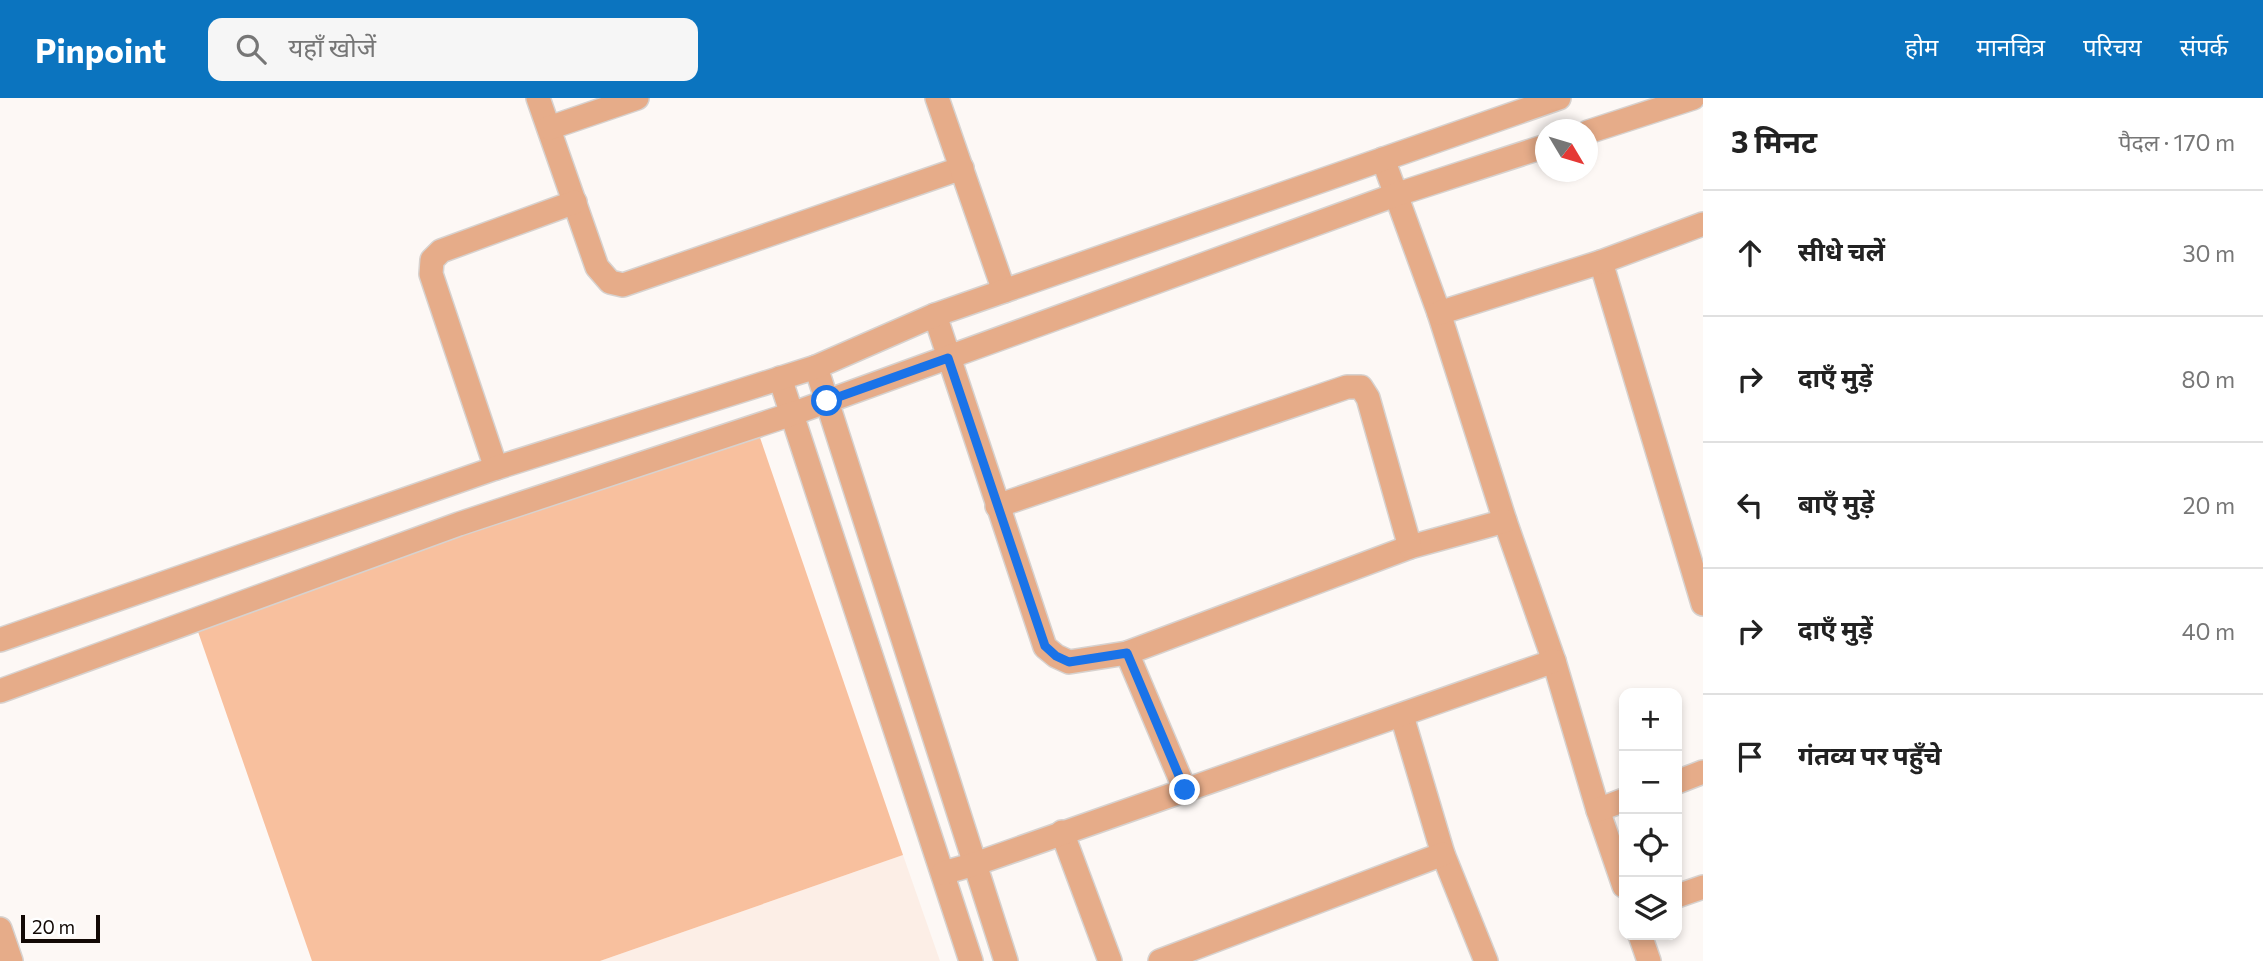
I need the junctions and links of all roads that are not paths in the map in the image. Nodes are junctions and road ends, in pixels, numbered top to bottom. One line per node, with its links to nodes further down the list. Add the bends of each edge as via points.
1 (538, 98): 7 (street)
2 (637, 98): 7 (street)
3 (937, 98): 11 (street)
4 (1559, 98): 6 (street)
5 (1693, 98): 8 (street)
6 (1525, 104): 10 (street)
7 (549, 128): 13 (street)
8 (1598, 128)
9 (1535, 149): 12 (street)
10 (1383, 159): 12 (street); 16 (street)
11 (962, 168): 13 (street, via 623,285 610,282 597,267); 16 (street)
12 (1395, 195): 17 (street); 19 (street)
13 (575, 202): 24 (street, via 441,251 432,260 431,274)
14 (1703, 224): 15 (street)
15 (1601, 262): 17 (street); 28 (street)
16 (1004, 291): 18 (street)
17 (1439, 313): 26 (street)
18 (935, 315): 19 (street); 20 (street)
19 (948, 358): 22 (street); 25 (street)
20 (816, 367): 21 (street); 22 (street)
21 (780, 378): 23 (street); 24 (street)
22 (827, 401): 23 (street); 41 (street)
23 (792, 414): 32 (street, via 459,524); 42 (street)
24 (496, 468): 29 (street)
25 (998, 506): 27 (street, via 1347,387 1362,387); 30 (street, via 1045,646 1069,662)
26 (1505, 521): 27 (street); 31 (street)
27 (1410, 547): 30 (street)
28 (1703, 604)
29 (0, 640)
30 (1127, 653): 36 (street)
31 (1554, 662): 33 (street); 38 (street)
32 (0, 691)
33 (1402, 716): 36 (street); 40 (street)
34 (1703, 772): 35 (street)
35 (1682, 780)
36 (1185, 790): 39 (street)
37 (1619, 802): 38 (street)
38 (1598, 810): 43 (street)
39 (1062, 832): 41 (street); 51 (street)
40 (1443, 854): 52 (street); 53 (street)
41 (975, 864): 42 (street); 50 (street)
42 (943, 873): 49 (street)
43 (1621, 877)
44 (1703, 887): 45 (street)
45 (1682, 894)
46 (0, 929): 48 (street)
47 (1642, 940): 54 (street)
48 (11, 961)
49 (971, 961)
50 (1006, 961)
51 (1110, 961)
52 (1160, 961)
53 (1486, 961)
54 (1648, 961)

